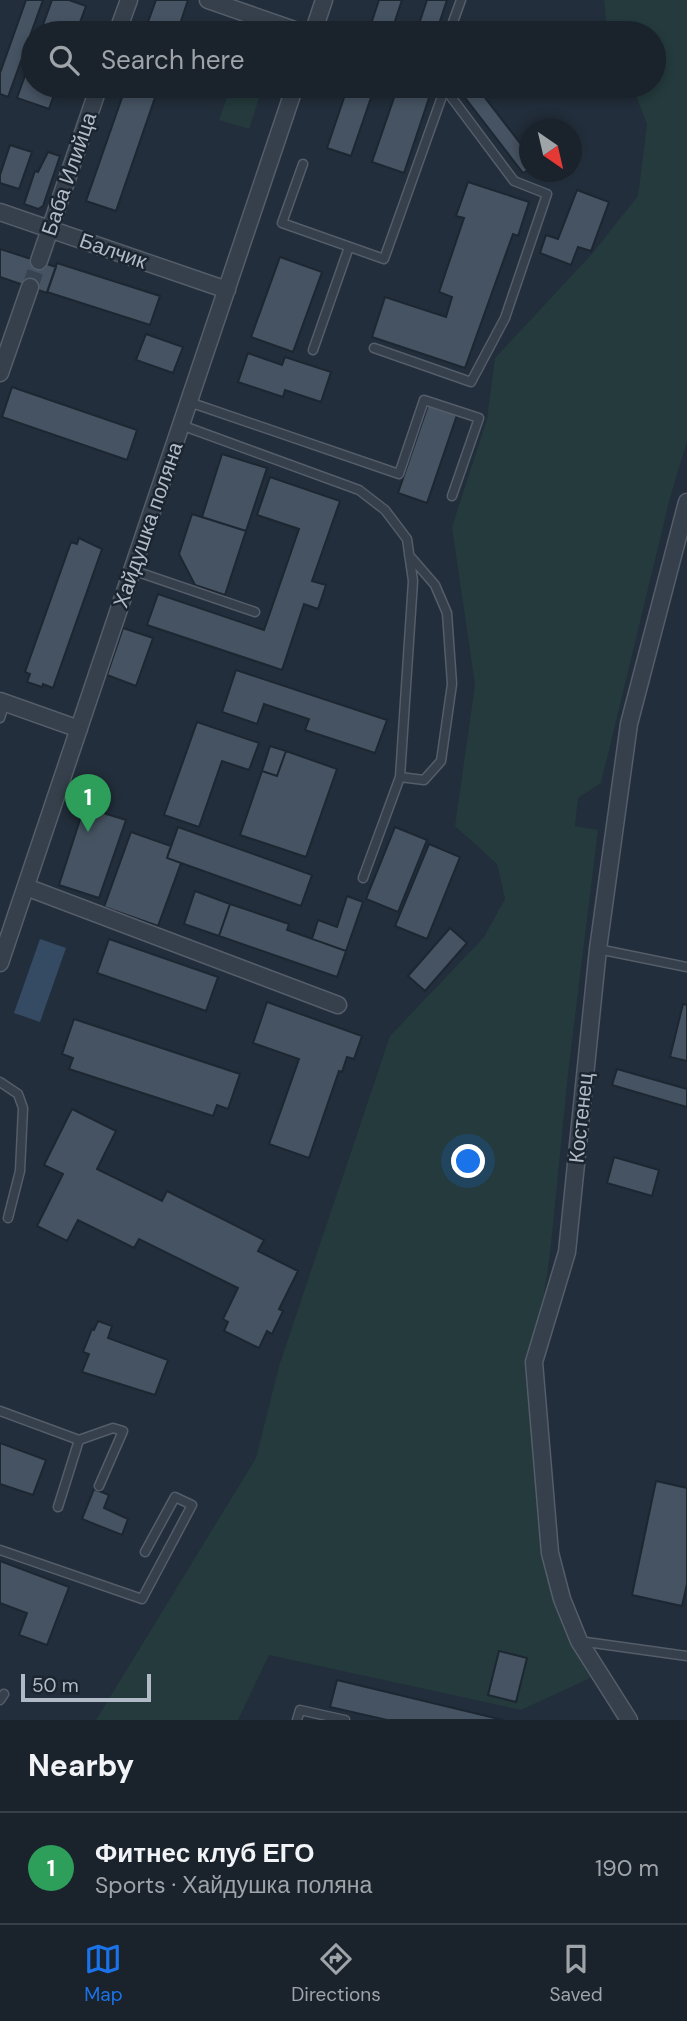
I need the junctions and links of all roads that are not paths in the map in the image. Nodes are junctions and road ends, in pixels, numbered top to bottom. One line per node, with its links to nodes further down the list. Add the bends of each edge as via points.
1 (129, 0): 5 (street)
2 (208, 0): 6 (street)
3 (324, 0): 7 (street)
4 (461, 0): 8 (lane)
5 (121, 21)
6 (268, 21)
7 (317, 21)
8 (453, 21)
9 (95, 98): 15 (street, Баба Илийца)
10 (291, 98): 19 (street, Хайдушка поляна)
11 (440, 98): 16 (lane, via 384,259)
12 (452, 98): 20 (lane, via 514,181 547,194 505,318 471,382)
13 (303, 164): 16 (lane, via 282,223)
14 (0, 212): 15 (street, Балчик)
15 (50, 229): 17 (street, Баба Илийца); 19 (street, Балчик)
16 (349, 247): 21 (lane)
17 (39, 261)
18 (30, 287): 22 (street)
19 (227, 289): 23 (street, Хайдушка поляна)
20 (374, 348)
21 (313, 350)
22 (0, 373)
23 (189, 402): 24 (street, Хайдушка поляна); 25 (lane, via 399,474 424,400 479,418)
24 (181, 425): 27 (lane, via 359,490 385,510 407,539); 28 (street, Хайдушка поляна)
25 (453, 496)
26 (687, 506): 35 (street, Костенец, via 629,724)
27 (410, 555): 32 (lane, via 413,581); 32 (lane, via 435,585 447,613 452,684 441,761 424,780)
28 (132, 570): 29 (lane); 31 (street, Хайдушка поляна)
29 (255, 612)
30 (2, 707): 31 (street)
31 (79, 729): 34 (street, Хайдушка поляна)
32 (400, 777): 33 (lane)
33 (363, 878)
34 (26, 887): 36 (street, Хайдушка поляна); 38 (street)
35 (598, 949): 37 (lane); 47 (street, Костенец, via 567,1252 534,1362 550,1553)
36 (0, 963)
37 (687, 967)
38 (338, 1005)
39 (0, 1082): 40 (lane, via 18,1094 23,1108 20,1171)
40 (8, 1218)
41 (0, 1411): 42 (lane)
42 (79, 1440): 43 (lane, via 113,1428 123,1431); 44 (lane)
43 (99, 1486)
44 (58, 1507)
45 (0, 1550): 46 (lane, via 142,1599 192,1505 175,1497)
46 (145, 1552)
47 (579, 1640): 48 (lane); 51 (street, Костенец)
48 (687, 1656)
49 (297, 1720): 50 (lane, via 300,1710)
50 (345, 1720)
51 (628, 1720)

